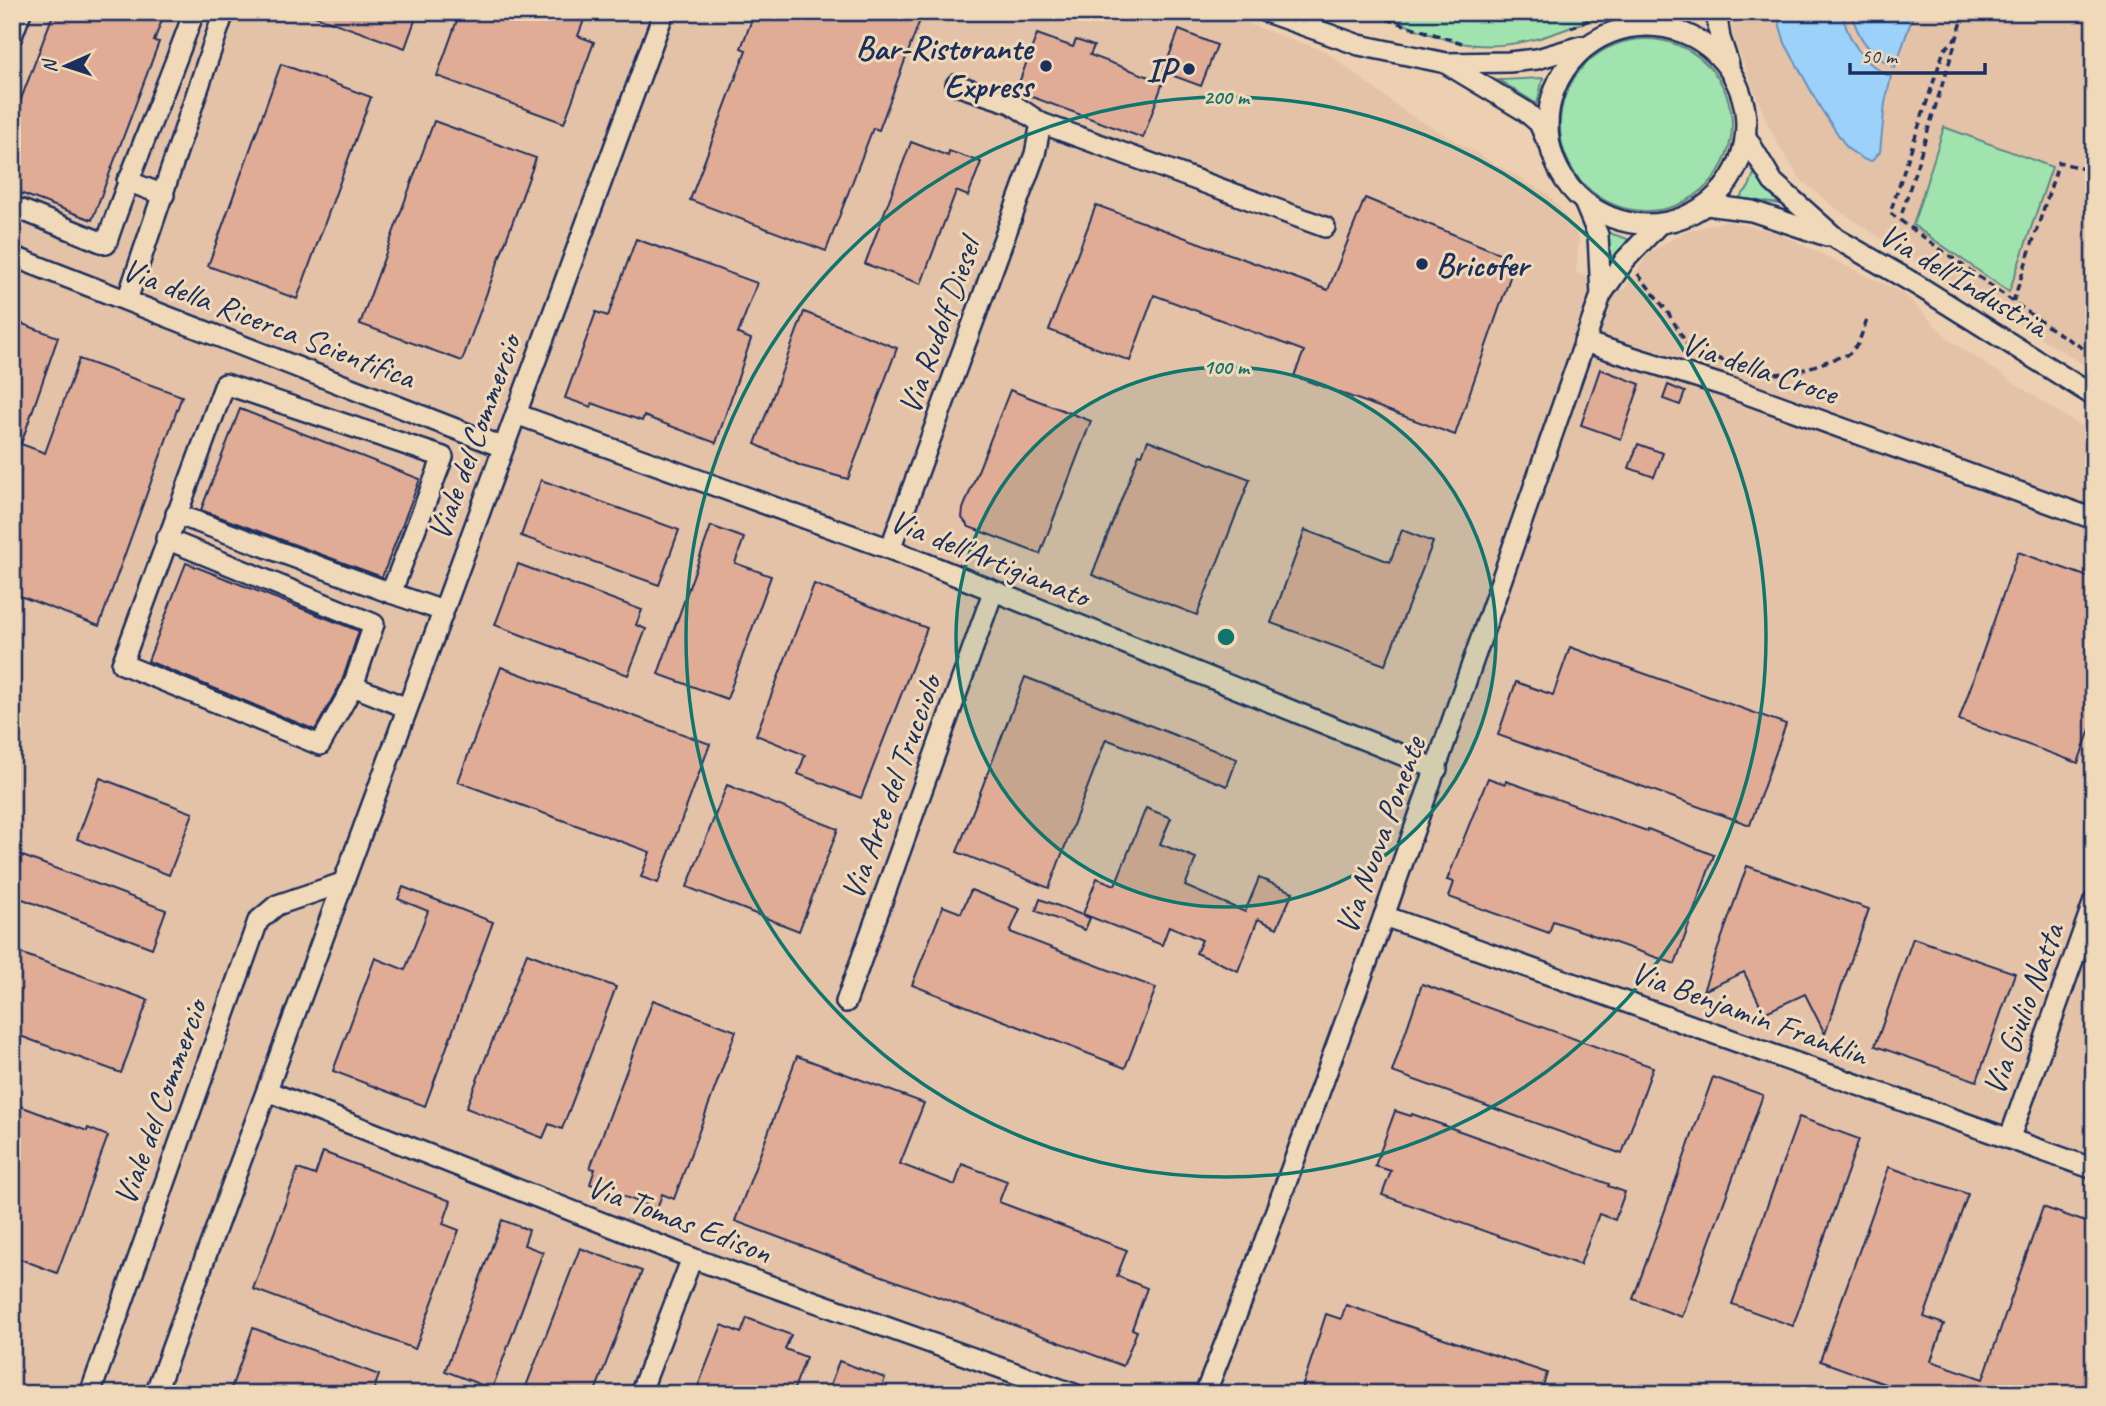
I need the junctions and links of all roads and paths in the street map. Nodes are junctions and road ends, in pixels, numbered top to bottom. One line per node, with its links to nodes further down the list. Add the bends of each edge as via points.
1 (21, 12): 13 (street)
2 (194, 12): 18 (street)
3 (224, 12): 20 (street)
4 (664, 12): 44 (street, Viale del Commercio)
5 (1266, 12): 17 (street, via 1359,45)
6 (1364, 12): 16 (path)
7 (1608, 12): 12 (path)
8 (1659, 12): 11 (street)
9 (1716, 12): 19 (street)
10 (1965, 12): 14 (path)
11 (1642, 26): 15 (street, via 1616,30); 19 (street, via 1669,28 1693,37 1709,47)
12 (1560, 33)
13 (12, 36)
14 (1958, 36): 31 (path); 39 (path, via 1944,50 1890,213)
15 (1592, 42): 17 (street, via 1537,60); 24 (street, via 1570,61 1555,87 1548,115)
16 (1468, 44)
17 (1446, 63): 24 (street, via 1525,111 1539,123)
18 (172, 72): 20 (street); 26 (street)
19 (1732, 73): 23 (street, via 1744,104)
20 (200, 82): 27 (street)
21 (956, 85): 22 (street, via 1011,103)
22 (1041, 123): 33 (street); 49 (street, Via Rudolf Diesel, via 1035,154)
23 (1746, 137): 29 (street, via 1733,175); 34 (street, Via dell'Industria, via 1773,182)
24 (1549, 145): 28 (street, via 1556,167)
25 (2094, 172): 39 (path, via 2059,162)
26 (127, 181): 27 (street); 30 (street, via 106,244)
27 (164, 195): 38 (street)
28 (1585, 204): 32 (street, via 1620,222); 37 (street, Via Nuova Ponente, via 1598,235)
29 (1707, 205): 32 (street); 34 (street, Via dell'Industria, via 1752,211)
30 (12, 206)
31 (1902, 214)
32 (1660, 225): 36 (street, Via Nuova Ponente)
33 (1325, 227)
34 (1837, 239): 43 (street, Via dell'Industria)
35 (12, 256): 38 (street, Via della Ricerca Scientifica)
36 (1625, 260): 37 (street, Via Nuova Ponente); 40 (path, via 1655,294 1688,346 1741,368 1774,374 1796,372 1849,354)
37 (1601, 295): 41 (street, Via Nuova Ponente)
38 (127, 300): 45 (street, Via della Ricerca Scientifica)
39 (2013, 302): 42 (path)
40 (1868, 317)
41 (1584, 342): 47 (street, Via della Croce, via 1725,386); 55 (street, Via Nuova Ponente)
42 (2094, 355)
43 (2094, 396)
44 (516, 414): 45 (street, Viale del Commercio); 49 (street, Via dell'Artigianato)
45 (502, 447): 52 (street, Viale del Commercio)
46 (176, 514): 48 (street); 51 (street); 51 (street, via 225,384 443,457)
47 (2094, 519)
48 (166, 539): 53 (street, via 374,624); 53 (street, via 122,664 320,745)
49 (890, 549): 50 (street, Via dell'Artigianato)
50 (993, 592): 55 (street, Via dell'Artigianato); 59 (street, Via Arte del Trucciolo)
51 (391, 593): 52 (street)
52 (443, 611): 54 (street, Viale del Commercio)
53 (353, 686): 54 (street)
54 (407, 708): 56 (street, Viale del Commercio)
55 (1437, 769): 58 (street, Via Nuova Ponente)
56 (342, 883): 60 (street, Viale del Commercio); 64 (street, Viale del Commercio, via 277,905 258,921)
57 (2094, 901): 61 (street, Via Giulio Natta)
58 (1384, 916): 61 (street, Via Benjamin Franklin); 68 (street, Via Nuova Ponente)
59 (846, 1002)
60 (267, 1091): 63 (street, Via Tomas Edison); 65 (street, Viale del Commercio)
61 (2010, 1137): 62 (street, Via Benjamin Franklin)
62 (2094, 1169)
63 (692, 1258): 66 (street); 67 (street, Via Tomas Edison)
64 (90, 1394)
65 (155, 1394)
66 (640, 1394)
67 (1074, 1394)
68 (1205, 1394)

